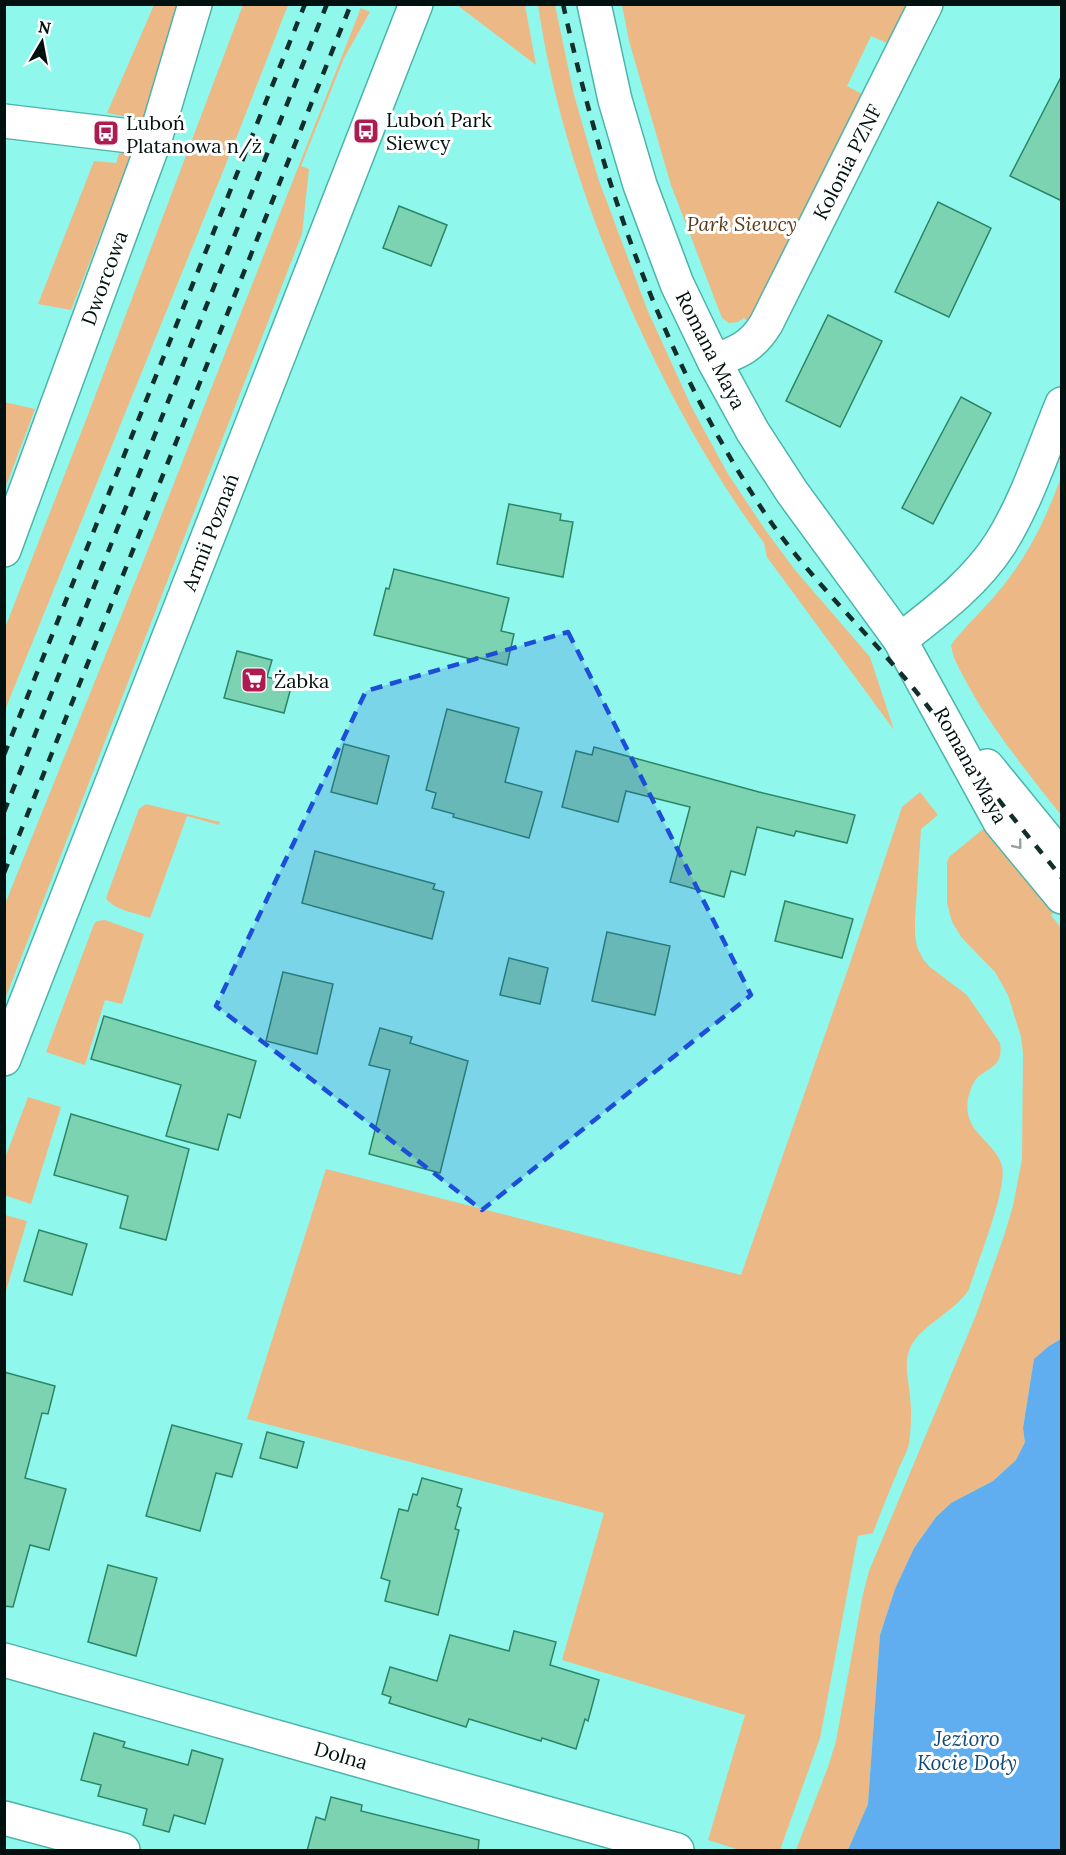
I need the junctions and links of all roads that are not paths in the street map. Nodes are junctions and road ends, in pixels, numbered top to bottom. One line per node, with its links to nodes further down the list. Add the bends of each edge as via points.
1 (195, 4): 6 (street, Dworcowa)
2 (416, 4): 13 (street, Armii Poznań)
3 (594, 4): 7 (street, Romana Maya, via 615,100 640,184 677,284)
4 (926, 4): 7 (street, Kolonia PZNF, via 766,324 748,346)
5 (4, 121): 6 (street)
6 (155, 139): 9 (street, Dworcowa)
7 (714, 361): 10 (street, Romana Maya, via 792,492)
8 (1062, 404): 10 (street, via 1000,544)
9 (4, 550)
10 (905, 648): 11 (street, Romana Maya, via 1008,794); 12 (street, Romana Maya, one-way to 12, via 1000,822)
11 (1062, 858)
12 (1062, 897)
13 (4, 1059)
14 (4, 1660): 17 (street, Dolna)
15 (4, 1818): 16 (street)
16 (123, 1851)
17 (677, 1851)

